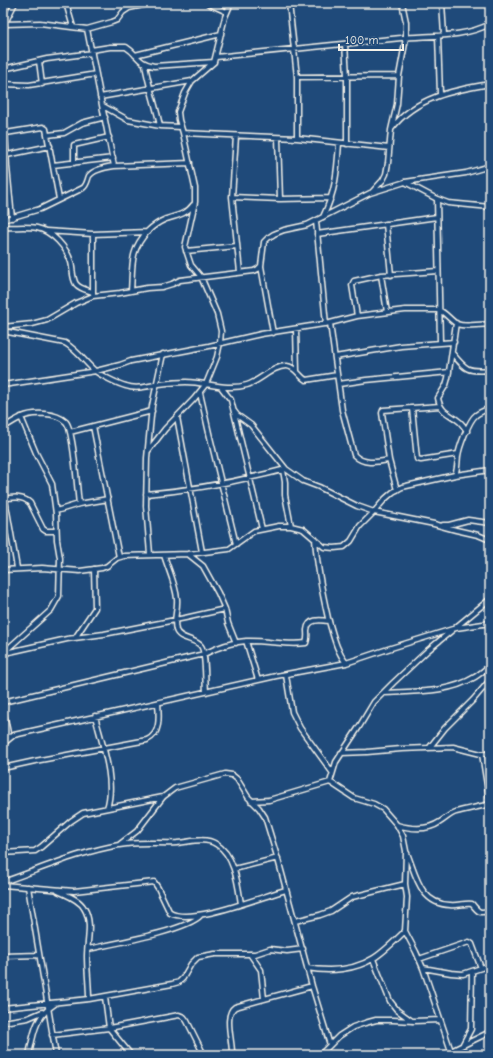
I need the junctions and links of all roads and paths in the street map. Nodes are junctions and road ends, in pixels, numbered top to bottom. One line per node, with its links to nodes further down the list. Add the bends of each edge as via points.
1 (15, 3): 11 (street)
2 (66, 3): 12 (street)
3 (153, 3): 13 (street, via 129,8 116,20)
4 (207, 3): 9 (street)
5 (231, 3): 9 (street)
6 (289, 3): 19 (street)
7 (402, 3): 17 (street)
8 (442, 3): 15 (street)
9 (227, 12): 14 (street)
10 (490, 24): 15 (street)
11 (4, 26): 12 (street, via 35,23)
12 (73, 27): 13 (street)
13 (87, 29): 20 (street)
14 (221, 34): 21 (street); 22 (street)
15 (444, 35): 16 (street)
16 (438, 36): 17 (street); 37 (street)
17 (406, 38): 18 (street); 29 (street)
18 (345, 44): 19 (street); 28 (street)
19 (294, 49): 22 (street); 30 (street)
20 (91, 52): 21 (street, via 122,46 130,49); 23 (street); 27 (street)
21 (135, 55): 25 (street)
22 (216, 57): 24 (street)
23 (39, 60): 26 (street); 33 (street)
24 (214, 62): 25 (street, via 154,66); 31 (street)
25 (145, 64): 35 (street)
26 (3, 69)
27 (96, 74): 33 (street); 38 (street)
28 (347, 76): 29 (street); 30 (street); 53 (street)
29 (399, 76): 44 (street, via 397,104)
30 (297, 77): 51 (street)
31 (192, 81): 35 (street); 43 (street, via 178,112)
32 (3, 84): 33 (street)
33 (42, 84)
34 (490, 84): 37 (street)
35 (151, 88): 38 (street); 42 (street)
36 (3, 92): 40 (street)
37 (440, 94): 44 (street, via 411,110 397,121)
38 (100, 97): 39 (street)
39 (102, 106): 41 (street); 42 (street, via 128,120)
40 (4, 107): 45 (street)
41 (105, 117): 47 (street, via 82,123 64,133); 49 (street)
42 (160, 126): 43 (street)
43 (181, 126): 46 (street)
44 (391, 130): 55 (street)
45 (5, 132): 47 (street, via 43,127); 56 (street)
46 (183, 133): 48 (street); 59 (street)
47 (48, 135): 54 (street)
48 (236, 136): 50 (street); 65 (street)
49 (109, 137): 57 (street); 58 (street, via 74,145)
50 (278, 138): 51 (street); 66 (street)
51 (297, 138): 52 (street)
52 (339, 143): 53 (street); 67 (street, via 337,174)
53 (347, 144): 55 (street)
54 (50, 146): 56 (street); 60 (street)
55 (389, 148): 64 (street, via 386,174 378,187)
56 (6, 155): 73 (street)
57 (113, 158): 58 (street); 61 (street)
58 (74, 162): 60 (street)
59 (190, 163): 61 (street); 70 (street)
60 (53, 165): 68 (street)
61 (114, 166): 68 (street, via 92,174 86,186)
62 (490, 166): 63 (street, via 466,173)
63 (404, 182): 64 (street); 69 (street)
64 (370, 193): 74 (street)
65 (232, 197): 66 (street); 83 (street)
66 (280, 198): 67 (street)
67 (331, 198): 74 (street)
68 (59, 199): 73 (street, via 40,209)
69 (437, 199): 71 (street, via 448,203); 72 (street)
70 (195, 202): 80 (street, via 190,209 162,221); 84 (street, via 186,239)
71 (490, 207)
72 (437, 217): 77 (street); 86 (street)
73 (12, 218): 75 (street)
74 (323, 218): 76 (street)
75 (3, 220)
76 (316, 221): 82 (street); 85 (street, via 284,230 268,238 264,242)
77 (386, 224): 82 (street); 88 (street)
78 (3, 227): 79 (street, via 37,228)
79 (46, 231): 81 (street); 92 (street, via 63,247 71,261 77,284)
80 (148, 232): 81 (street); 91 (street, via 137,244 133,258)
81 (93, 234): 92 (street)
82 (317, 234): 96 (street)
83 (237, 246): 84 (street); 87 (street)
84 (186, 251): 90 (street, via 191,265)
85 (261, 266): 87 (street, via 254,271); 102 (street)
86 (438, 271): 88 (street); 93 (street)
87 (240, 272): 90 (street)
88 (391, 275): 89 (street)
89 (381, 276): 94 (street); 95 (street, via 353,283)
90 (201, 277): 91 (street, via 180,280 162,287); 105 (street, via 217,314 221,331)
91 (131, 291): 92 (street)
92 (93, 294): 99 (street, via 47,320)
93 (439, 310): 94 (street); 97 (street); 103 (street)
94 (387, 312): 95 (street)
95 (357, 316): 96 (street)
96 (328, 323): 100 (street); 108 (street)
97 (456, 323): 98 (street); 104 (street)
98 (490, 325)
99 (3, 327)
100 (296, 329): 102 (street); 111 (street)
101 (3, 331): 110 (street, via 65,343 74,348)
102 (273, 333): 105 (street)
103 (440, 342): 104 (street); 108 (street)
104 (454, 342): 106 (street)
105 (220, 343): 107 (street); 115 (street)
106 (452, 353): 109 (street, via 470,370); 112 (street)
107 (164, 354): 110 (street, via 131,360); 114 (street)
108 (335, 357): 113 (street)
109 (490, 370)
110 (96, 371): 114 (street, via 126,386 143,387); 117 (street)
111 (297, 371): 113 (street, via 306,380); 118 (street, via 286,366 274,369 251,384)
112 (449, 372): 116 (street); 120 (street, via 446,385 438,398)
113 (337, 375): 116 (street)
114 (157, 384): 115 (street); 123 (street)
115 (206, 384): 118 (street); 119 (street)
116 (339, 384): 133 (street, via 342,410 354,455 365,462)
117 (3, 385)
118 (221, 386): 124 (street, via 231,400)
119 (200, 393): 126 (street); 138 (street)
120 (440, 406): 121 (street); 129 (street)
121 (412, 408): 132 (street, via 417,460); 133 (street, via 383,410)
122 (490, 408): 129 (street, via 475,416)
123 (152, 411): 127 (street); 131 (street)
124 (234, 411): 134 (street, via 251,424); 137 (street)
125 (22, 417): 128 (street); 130 (street, via 41,414 55,416 66,422); 145 (street, via 52,484)
126 (177, 417): 131 (street); 139 (street)
127 (93, 426): 130 (street); 143 (street)
128 (3, 428)
129 (467, 430): 132 (street)
130 (70, 432): 144 (street)
131 (148, 451): 141 (street)
132 (458, 454): 136 (street)
133 (389, 460): 140 (street)
134 (284, 470): 137 (street); 146 (street); 149 (street, via 285,495)
135 (490, 470): 136 (street)
136 (455, 475): 140 (street, via 402,486)
137 (249, 478): 138 (street); 150 (street)
138 (222, 483): 139 (street); 154 (street)
139 (191, 489): 141 (street); 155 (street)
140 (397, 490): 146 (street)
141 (146, 494): 156 (street)
142 (4, 499): 151 (street, via 16,497 27,500 43,529); 160 (street)
143 (108, 499): 144 (street); 159 (street)
144 (79, 504): 145 (street)
145 (56, 511): 151 (street)
146 (374, 512): 148 (street); 152 (street, via 344,547 324,547)
147 (490, 523): 148 (street, via 468,520)
148 (439, 525): 153 (street)
149 (291, 526): 150 (street); 152 (street, via 302,529)
150 (262, 529): 154 (street, via 248,534)
151 (56, 531): 161 (street)
152 (315, 538): 167 (street, via 319,579)
153 (490, 540)
154 (236, 544): 155 (street, via 229,549)
155 (202, 552): 157 (street)
156 (150, 554): 158 (street); 159 (street)
157 (188, 554): 158 (street); 165 (street, via 203,566)
158 (164, 555): 166 (street, via 177,599)
159 (119, 557): 162 (street, via 107,566)
160 (17, 568): 161 (street); 163 (street)
161 (59, 569): 162 (street); 170 (street, via 59,596 51,610 3,653)
162 (94, 569): 170 (street, via 95,608)
163 (3, 570)
164 (490, 599): 169 (street)
165 (225, 609): 166 (street); 172 (street)
166 (174, 620): 170 (street); 173 (street, via 178,634 198,643)
167 (329, 621): 171 (street, via 311,622 307,629 306,643); 174 (street, via 336,647)
168 (490, 623): 169 (street)
169 (456, 628): 174 (street); 180 (street)
170 (75, 638)
171 (246, 641): 172 (street); 177 (street)
172 (236, 643): 173 (street)
173 (204, 654): 179 (street); 181 (street)
174 (346, 663): 176 (street)
175 (490, 666): 180 (street, via 475,678 440,690)
176 (286, 675): 177 (street); 193 (street, via 292,712 300,728)
177 (258, 680): 179 (street)
178 (490, 680): 187 (street)
179 (206, 692): 182 (street)
180 (382, 693): 189 (street)
181 (3, 702)
182 (158, 703): 184 (street); 188 (street, via 158,720 152,738)
183 (3, 709): 185 (street)
184 (95, 716): 185 (street); 188 (street)
185 (9, 738): 186 (street)
186 (3, 744)
187 (430, 747): 189 (street); 190 (street, via 453,747)
188 (103, 749): 192 (street); 198 (street, via 111,792)
189 (341, 753): 193 (street)
190 (482, 754): 191 (street); 197 (street)
191 (490, 754)
192 (3, 768)
193 (332, 772): 194 (street)
194 (330, 782): 196 (street, via 268,800); 199 (street, via 354,798 383,809)
195 (162, 797): 196 (street, via 175,788 226,774 237,779); 198 (street); 200 (street, via 137,831)
196 (251, 801): 203 (street, via 265,817)
197 (490, 804): 199 (street, via 456,812 438,824 427,827 416,829)
198 (107, 808): 202 (street, via 83,814 71,821 35,851)
199 (397, 825): 201 (street, via 403,836)
200 (120, 844): 204 (street, via 209,841 220,848); 205 (street, via 72,858)
201 (406, 851): 206 (street); 211 (street, via 417,881 430,899 449,905 472,904 480,913)
202 (3, 853)
203 (278, 858): 204 (street); 209 (street)
204 (234, 869): 210 (street)
205 (3, 884): 207 (street)
206 (406, 884): 213 (street, via 352,897 331,911); 214 (street)
207 (28, 887): 208 (street); 218 (street)
208 (55, 890): 212 (street, via 74,891 154,882 170,913 181,916); 215 (street, via 69,896 84,908 89,928)
209 (286, 890): 210 (street); 213 (street)
210 (241, 904): 212 (street)
211 (490, 911)
212 (201, 915): 215 (street, via 193,922 149,936)
213 (295, 921): 216 (street)
214 (405, 931): 220 (street); 221 (street)
215 (88, 949): 230 (street)
216 (303, 949): 217 (street, via 270,949); 223 (street)
217 (250, 954): 228 (street, via 215,954 198,957 190,964 179,982); 229 (street, via 260,966)
218 (39, 955): 219 (street); 231 (street)
219 (3, 956)
220 (373, 959): 223 (street, via 342,969 324,971); 236 (street, via 390,1001 396,1010)
221 (419, 959): 224 (street); 225 (street, via 469,942)
222 (490, 965): 225 (street)
223 (308, 968): 227 (street)
224 (422, 968): 226 (street, via 463,974); 235 (street)
225 (481, 968): 226 (street)
226 (472, 972): 241 (street, via 471,1029)
227 (312, 986): 229 (street); 242 (street)
228 (105, 997): 230 (street); 238 (street)
229 (264, 999): 248 (street, via 235,1007 230,1011)
230 (88, 1000): 232 (street)
231 (47, 1003): 232 (street); 233 (street); 234 (street)
232 (57, 1003): 234 (street)
233 (3, 1008)
234 (48, 1009): 237 (street, via 28,1018); 240 (street); 244 (street, via 36,1027)
235 (440, 1020): 236 (street); 243 (street)
236 (414, 1021): 242 (street, via 370,1021 353,1027)
237 (3, 1022)
238 (109, 1028): 240 (street); 246 (street); 247 (street, via 178,1015 187,1021)
239 (490, 1032): 241 (street)
240 (52, 1035): 245 (street)
241 (464, 1044): 243 (street)
242 (330, 1045): 249 (street)
243 (451, 1050): 250 (street)
244 (29, 1055)
245 (56, 1055)
246 (131, 1055)
247 (204, 1055)
248 (232, 1055)
249 (320, 1055)
250 (444, 1055)

